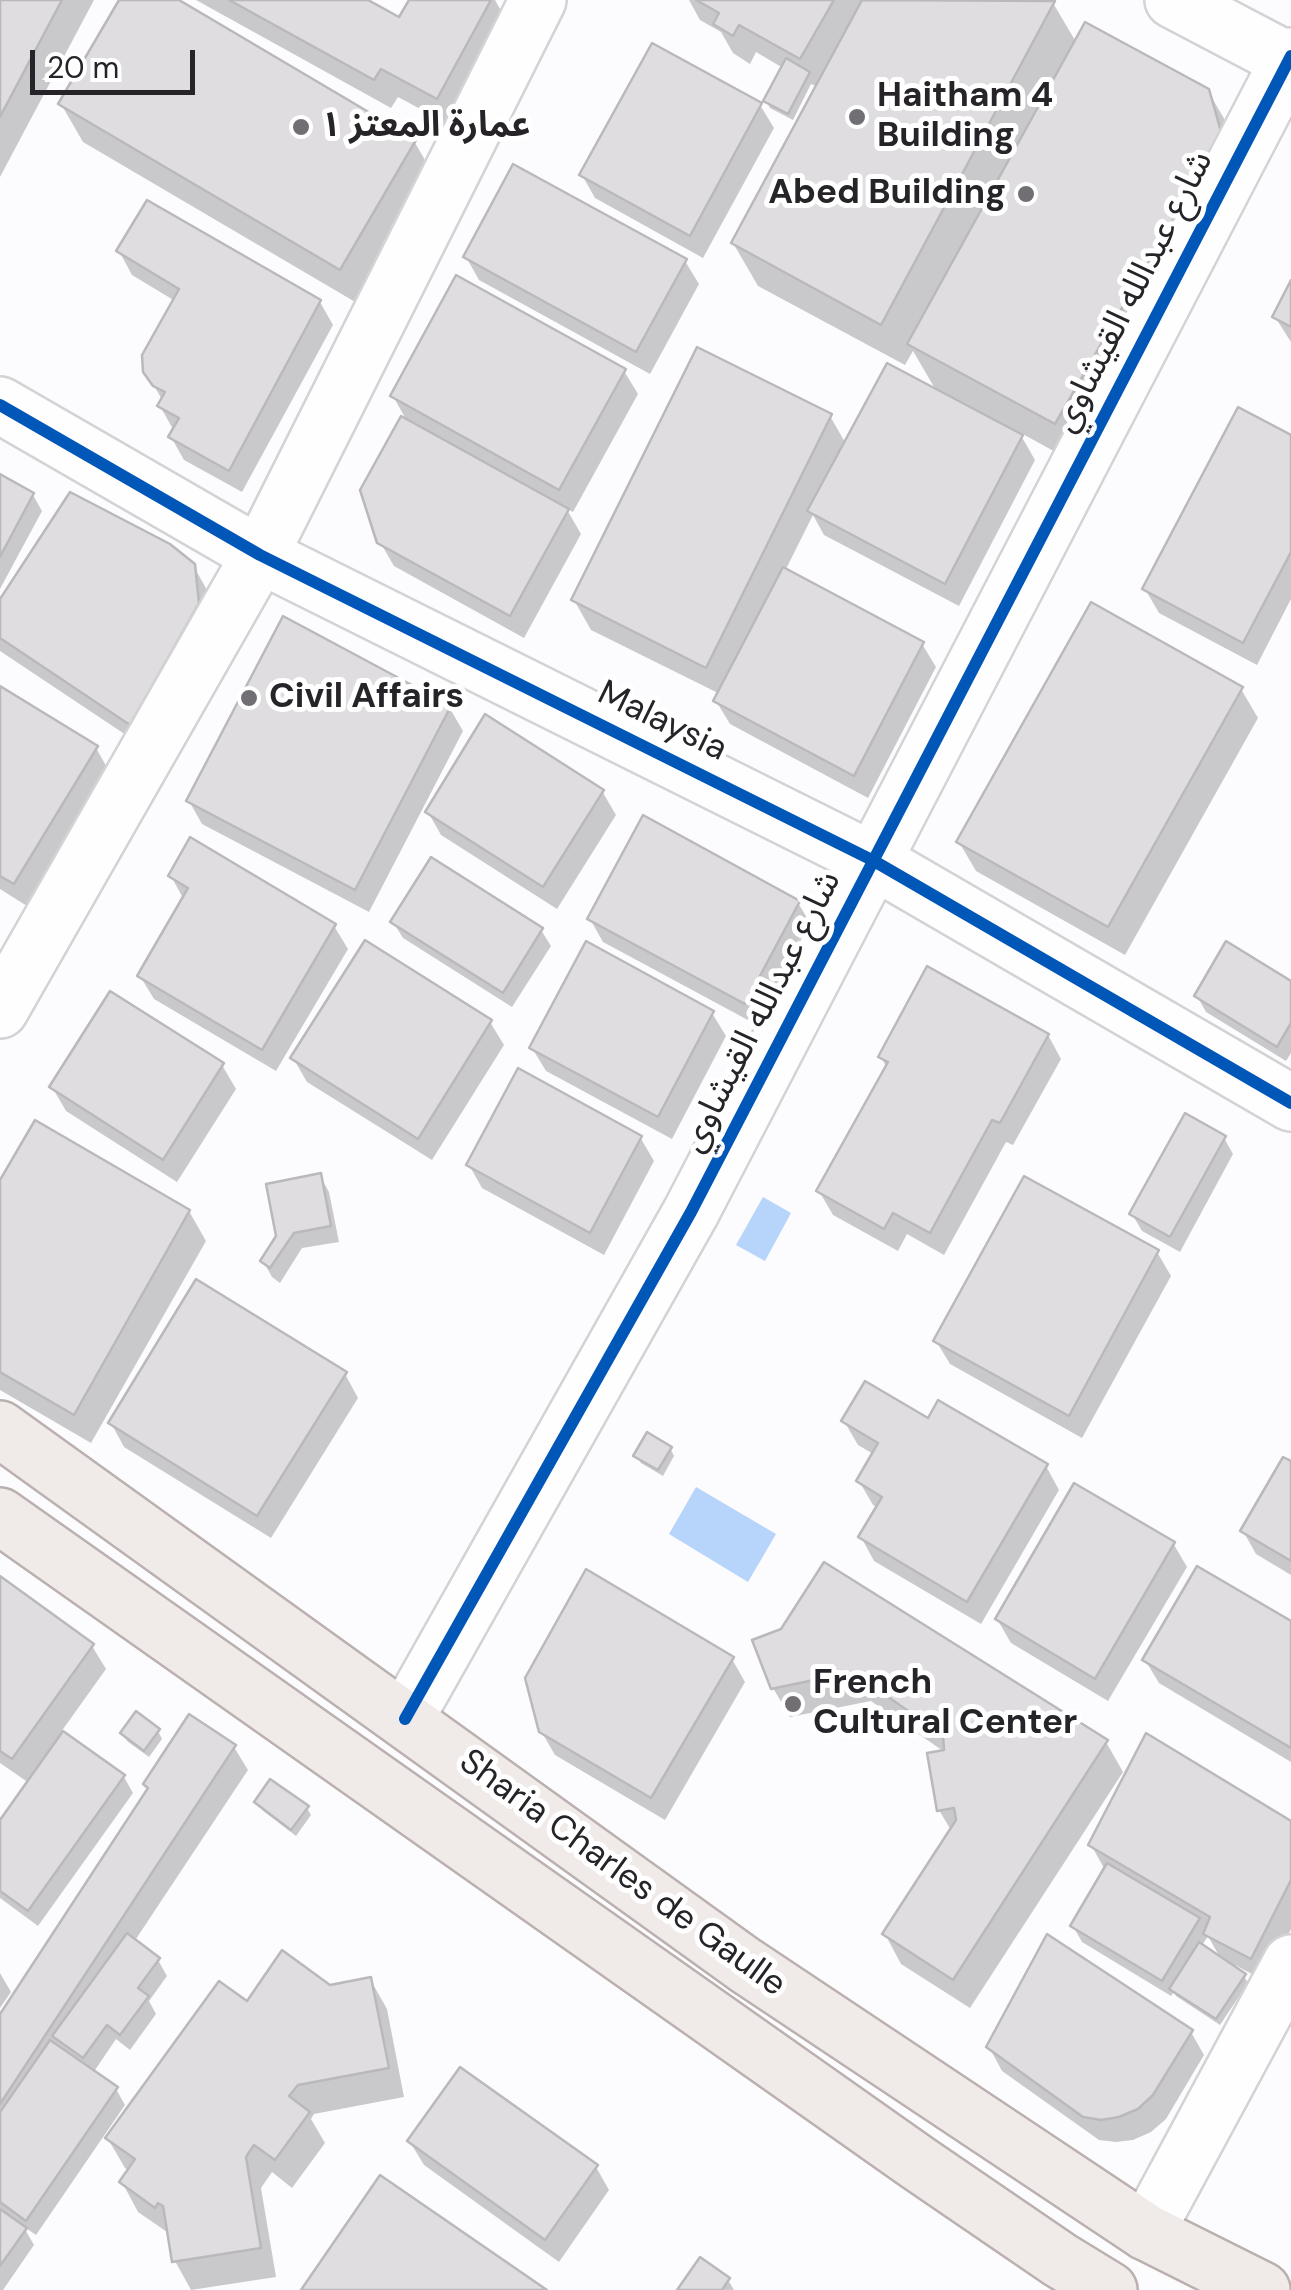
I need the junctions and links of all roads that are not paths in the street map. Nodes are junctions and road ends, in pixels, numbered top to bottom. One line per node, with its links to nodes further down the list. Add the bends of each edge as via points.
1 (538, 0): 5 (street)
2 (1173, 0): 3 (street)
3 (1290, 59): 6 (street, شارع عبدالله القيشاوي)
4 (0, 404): 5 (street, Malaysia)
5 (260, 556): 6 (street, Malaysia); 7 (street)
6 (874, 861): 8 (street, Malaysia); 11 (street, شارع عبدالله القيشاوي, via 692,1212)
7 (0, 1010)
8 (1291, 1103)
9 (0, 1429): 11 (main road, Sharia Charles de Gaulle)
10 (0, 1516): 14 (main road, Sharia Charles de Gaulle, via 918,2163)
11 (405, 1719): 13 (main road, Sharia Charles de Gaulle, via 744,1965)
12 (1291, 1963): 13 (street)
13 (1146, 2232): 15 (main road, Sharia Charles de Gaulle)
14 (1109, 2290)
15 (1262, 2290)

